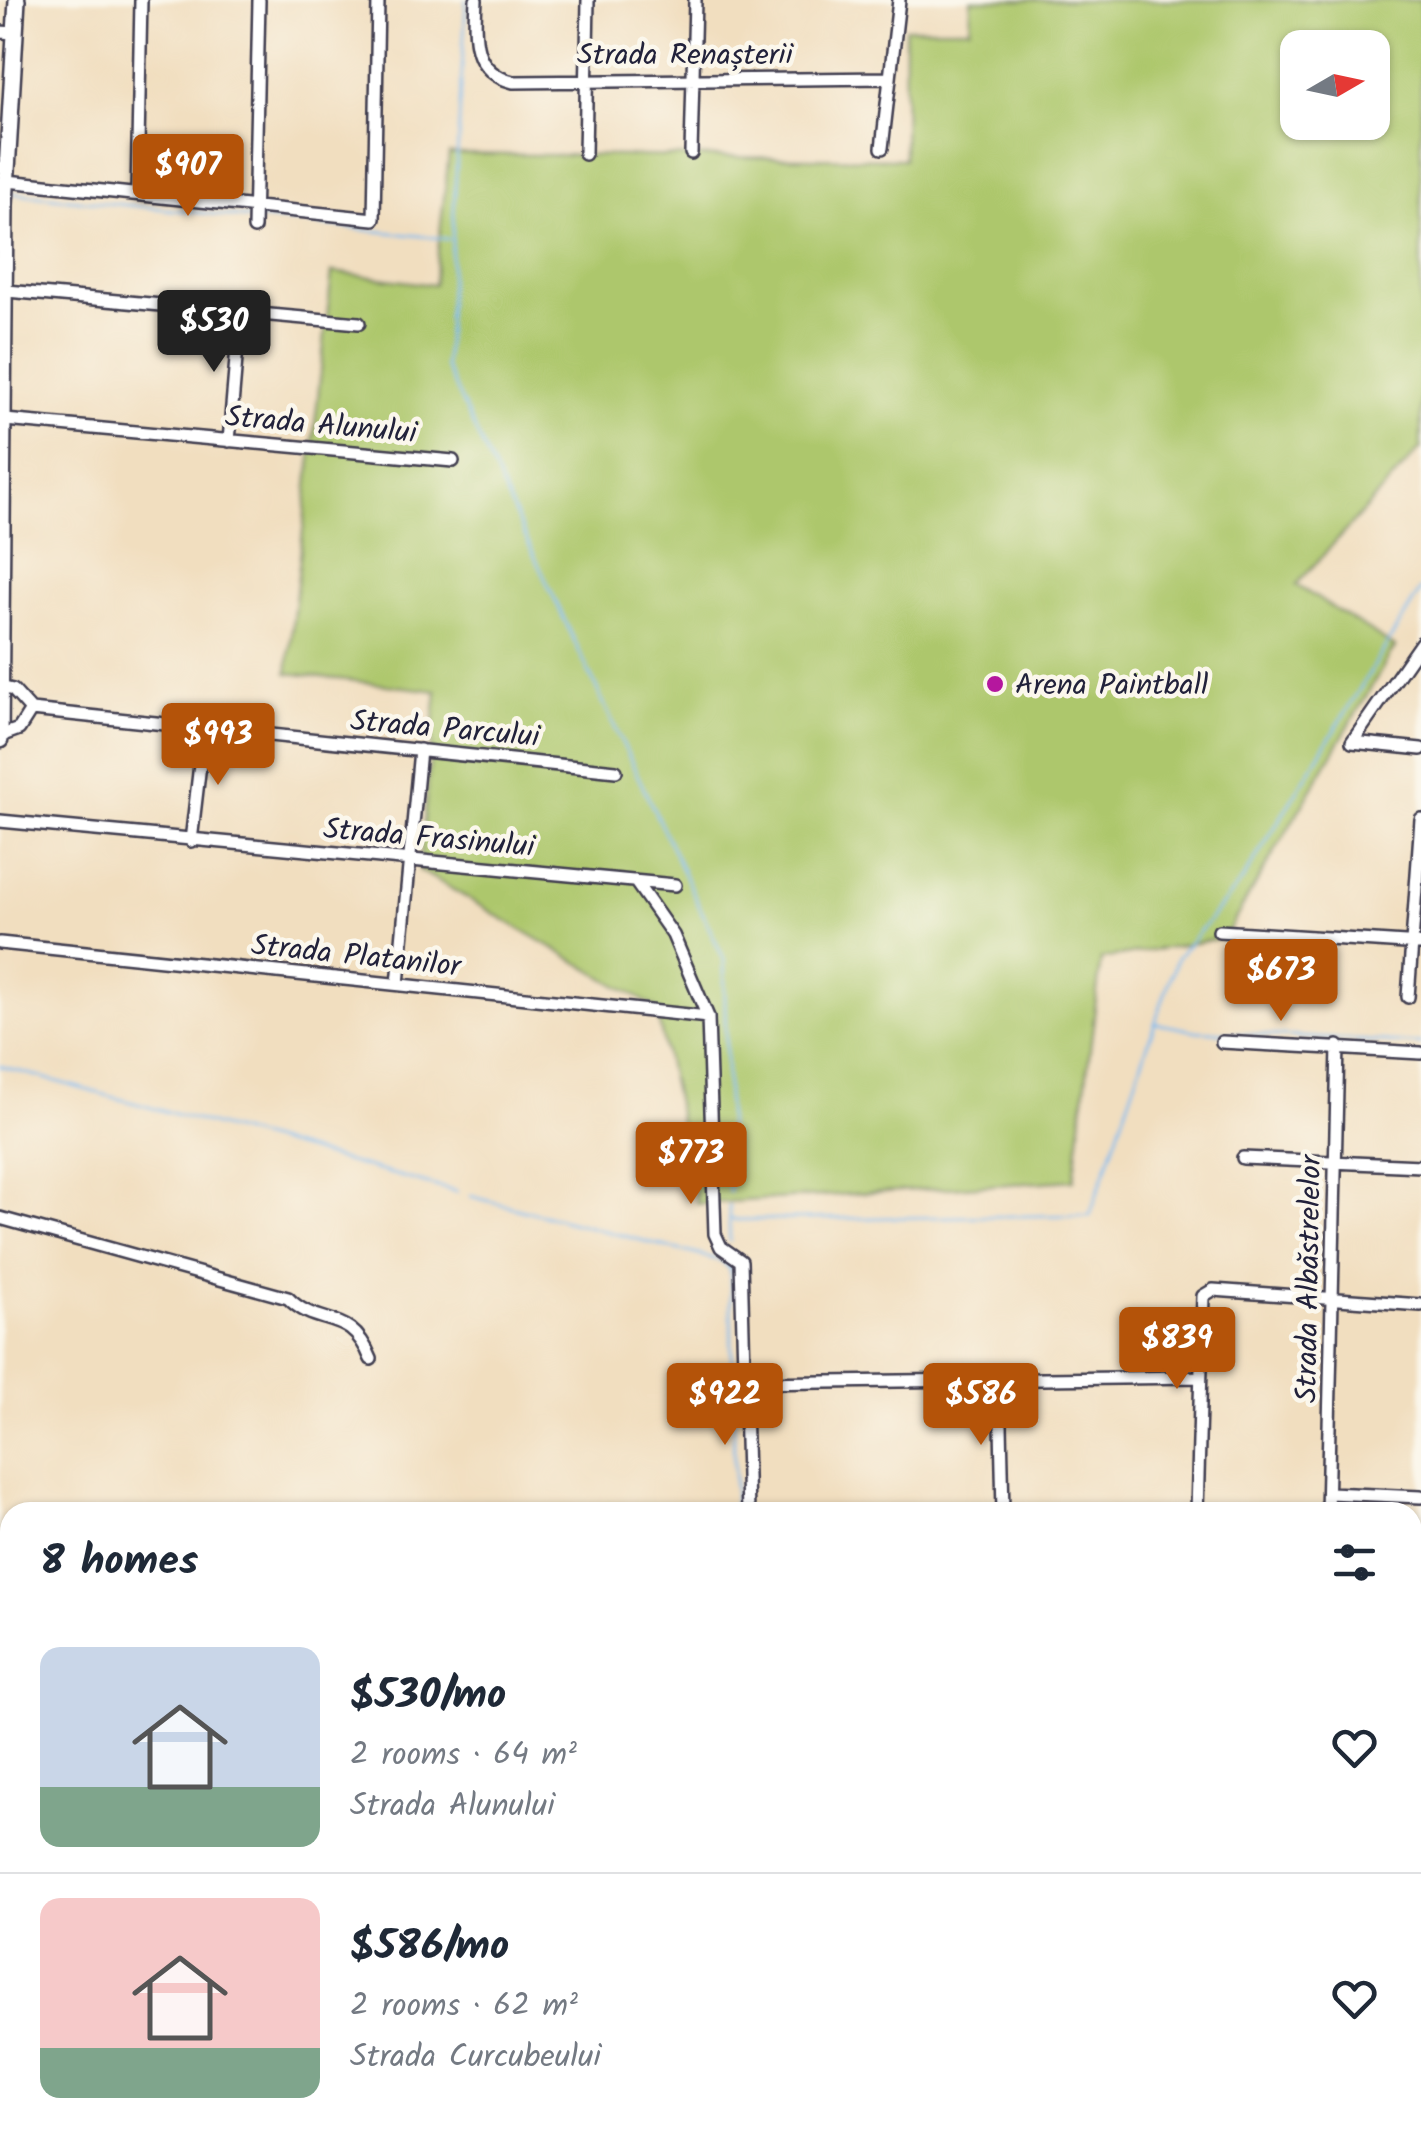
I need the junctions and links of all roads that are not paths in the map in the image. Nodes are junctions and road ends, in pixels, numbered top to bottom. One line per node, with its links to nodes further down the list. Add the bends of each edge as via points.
1 (17, 0): 9 (street)
2 (140, 0): 16 (street)
3 (259, 0): 18 (street)
4 (378, 0): 18 (street, via 374,219)
5 (476, 0): 11 (street, Strada Renașterii, via 474,36 484,68 494,77)
6 (588, 0): 11 (street)
7 (694, 0): 12 (street)
8 (899, 0): 10 (street)
9 (8, 32): 17 (street)
10 (890, 78): 12 (street, Strada Renașterii); 13 (street)
11 (587, 79): 12 (street, Strada Renașterii); 15 (street)
12 (692, 79): 14 (street)
13 (882, 148)
14 (691, 153)
15 (585, 154)
16 (137, 193): 17 (street); 18 (street)
17 (5, 195): 19 (street)
18 (255, 216)
19 (7, 291): 20 (street); 22 (street)
20 (240, 312): 21 (street); 23 (street)
21 (359, 323)
22 (5, 420): 23 (street, Strada Alunului); 26 (street)
23 (229, 441): 24 (street, Strada Alunului)
24 (454, 461)
25 (1421, 643): 30 (street, via 1352,742)
26 (0, 687): 27 (street, via 14,690); 29 (street)
27 (31, 710): 28 (street, Strada Parcului); 29 (street, via 20,729)
28 (204, 730): 31 (street, Strada Parcului); 35 (street)
29 (0, 738)
30 (1421, 749)
31 (420, 750): 32 (street, Strada Parcului); 37 (street)
32 (616, 772)
33 (1421, 819): 36 (street)
34 (0, 821): 35 (street, Strada Frasinului)
35 (191, 841): 37 (street, Strada Frasinului)
36 (1419, 850): 42 (street)
37 (410, 860): 38 (street, Strada Frasinului); 43 (street)
38 (635, 881): 39 (street, Strada Frasinului); 45 (street, via 673,934)
39 (675, 885)
40 (1219, 931): 42 (street)
41 (0, 943): 43 (street, Strada Platanilor)
42 (1416, 944): 44 (street)
43 (398, 984): 45 (street, Strada Platanilor)
44 (1408, 997)
45 (708, 1018): 58 (street, via 712,1210 720,1246 742,1261)
46 (1222, 1042): 47 (street)
47 (1338, 1046): 48 (street); 50 (street, Strada Albăstrelelor)
48 (1421, 1053)
49 (1243, 1158): 50 (street)
50 (1333, 1161): 51 (street); 53 (street, Strada Albăstrelelor)
51 (1421, 1166)
52 (0, 1218): 55 (street, via 288,1298 300,1310 344,1321 362,1337)
53 (1330, 1298): 54 (street); 56 (street, via 1208,1292); 59 (street, Strada Albăstrelelor)
54 (1421, 1305)
55 (371, 1359)
56 (1198, 1377): 57 (street); 63 (street)
57 (1000, 1382): 58 (street); 62 (street)
58 (744, 1383): 61 (street)
59 (1329, 1492): 60 (street); 64 (street, Strada Albăstrelelor)
60 (1421, 1496)
61 (748, 1502)
62 (1003, 1502)
63 (1197, 1502)
64 (1328, 1502)

